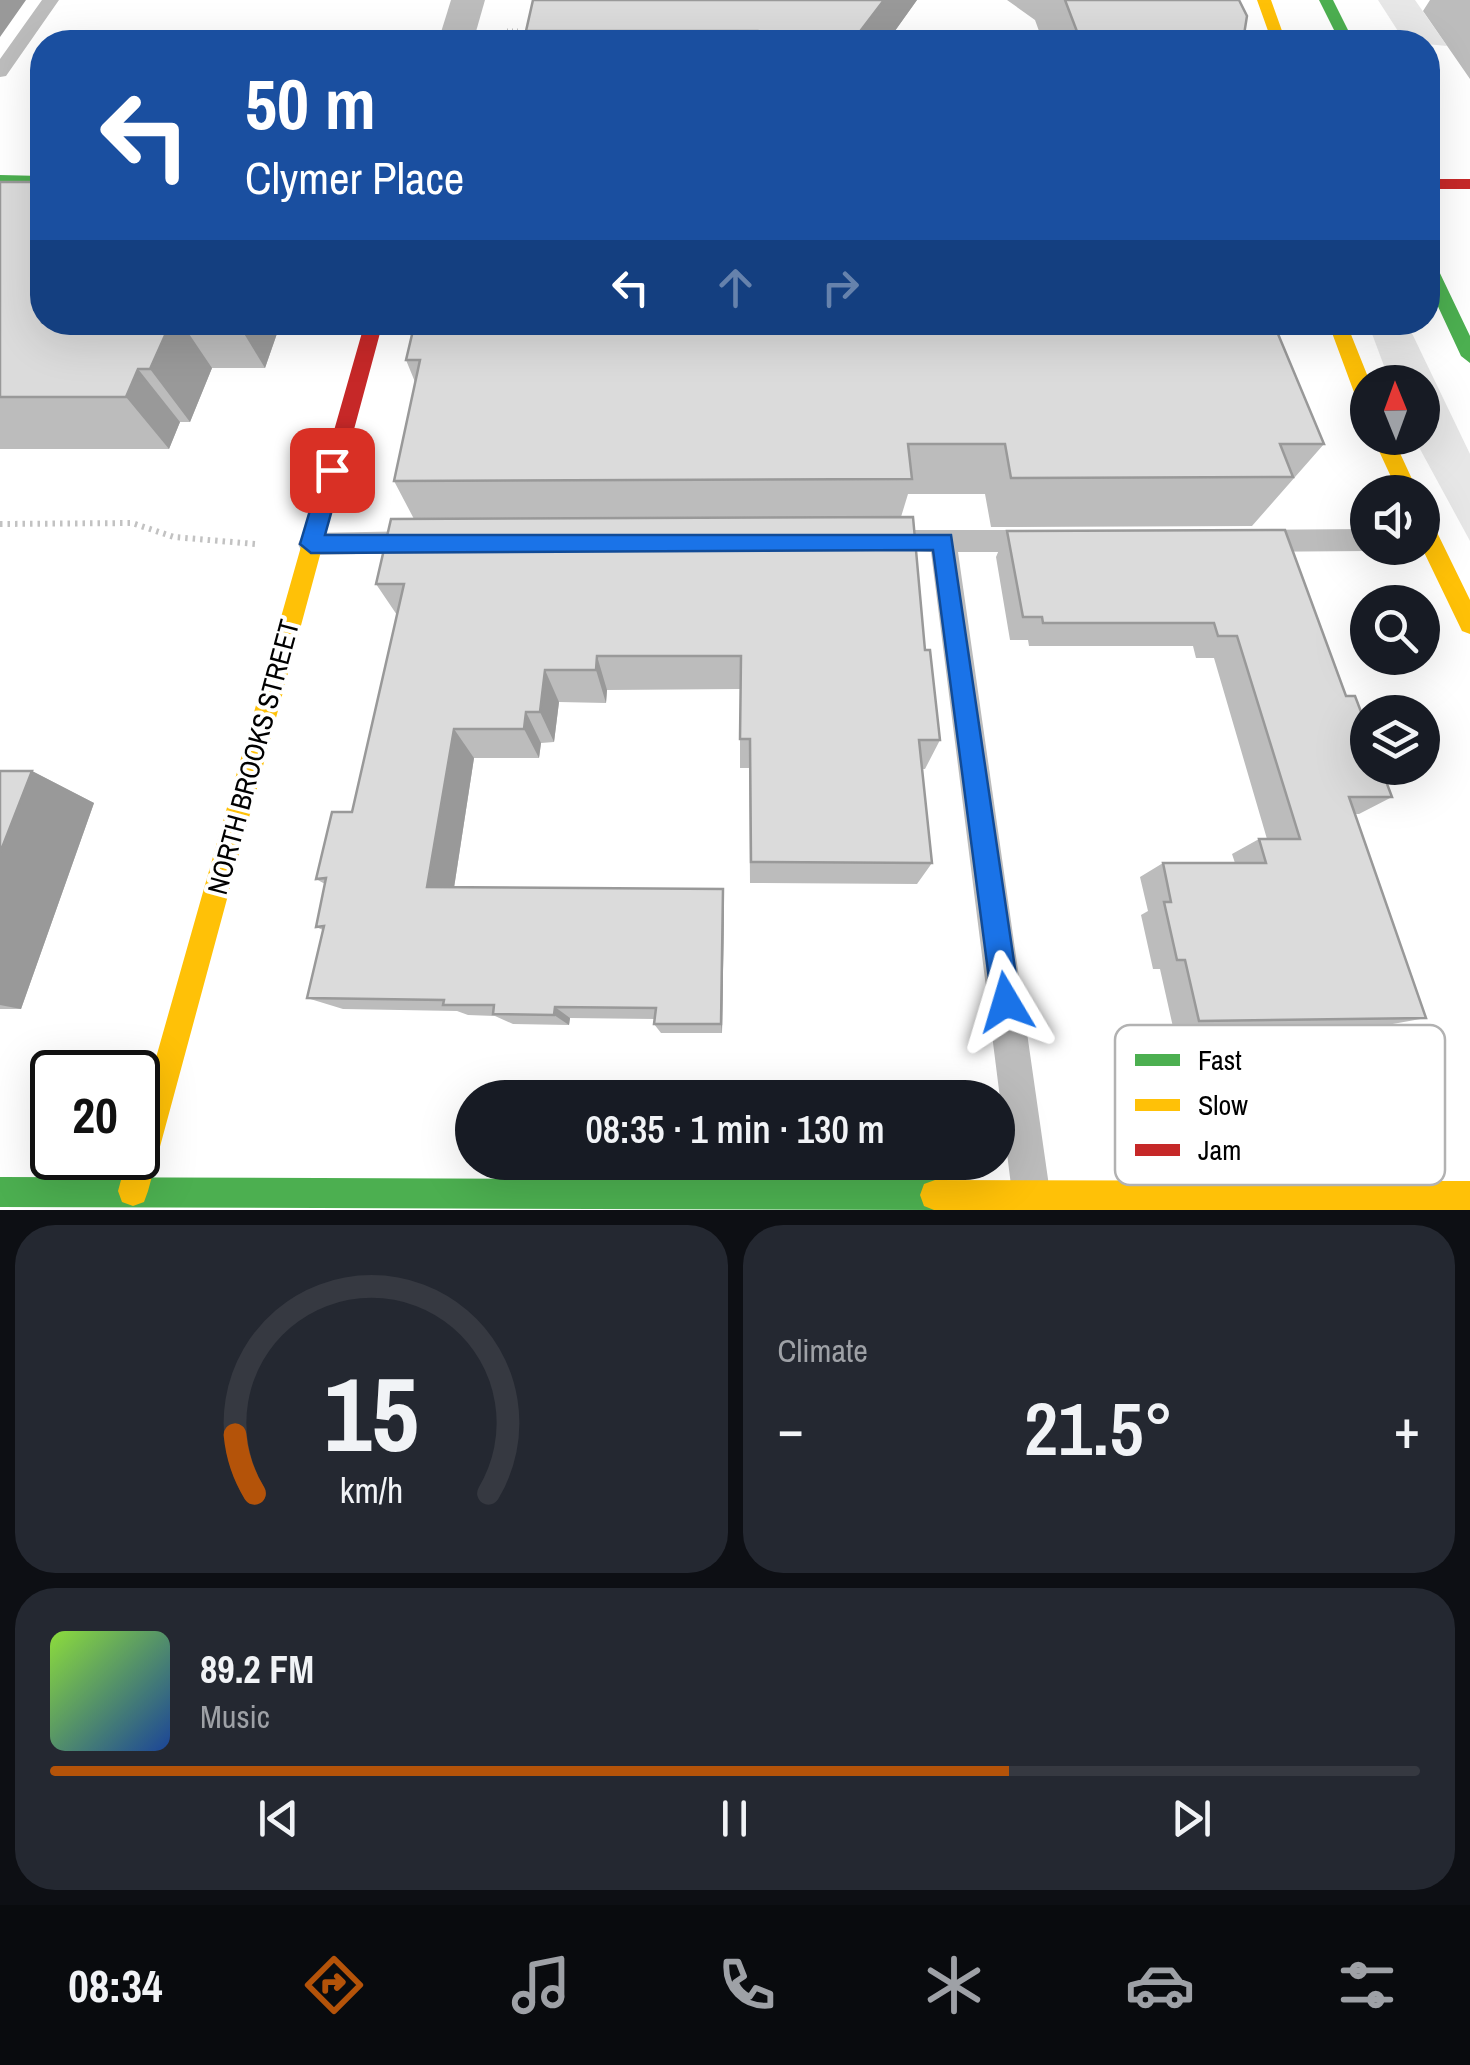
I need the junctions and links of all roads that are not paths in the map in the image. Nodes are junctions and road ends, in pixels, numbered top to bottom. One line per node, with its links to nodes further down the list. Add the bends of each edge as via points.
1 (51, 0): 8 (lane)
2 (468, 0): 5 (street)
3 (1264, 0): 6 (street)
4 (1326, 0): 7 (street)
5 (459, 30)
6 (1275, 30)
7 (1341, 30)
8 (0, 72)
9 (0, 180): 10 (street)
10 (30, 180)
11 (1440, 184): 12 (street)
12 (1470, 184)
13 (1440, 292): 16 (street)
14 (370, 335): 24 (street, NORTH BROOKS STREET)
15 (1343, 335): 17 (street)
16 (1470, 356)
17 (1354, 365)
18 (1229, 540): 19 (lane)
19 (1350, 540)
20 (860, 541): 21 (lane)
21 (943, 541): 22 (lane); 29 (lane)
22 (1071, 541)
23 (444, 542): 24 (lane)
24 (311, 544): 27 (street, NORTH BROOKS STREET)
25 (1440, 565): 26 (street)
26 (1470, 624)
27 (133, 1191): 28 (street); 31 (street)
28 (0, 1192)
29 (1031, 1194): 30 (street); 31 (street)
30 (1470, 1196)
31 (522, 1202)

